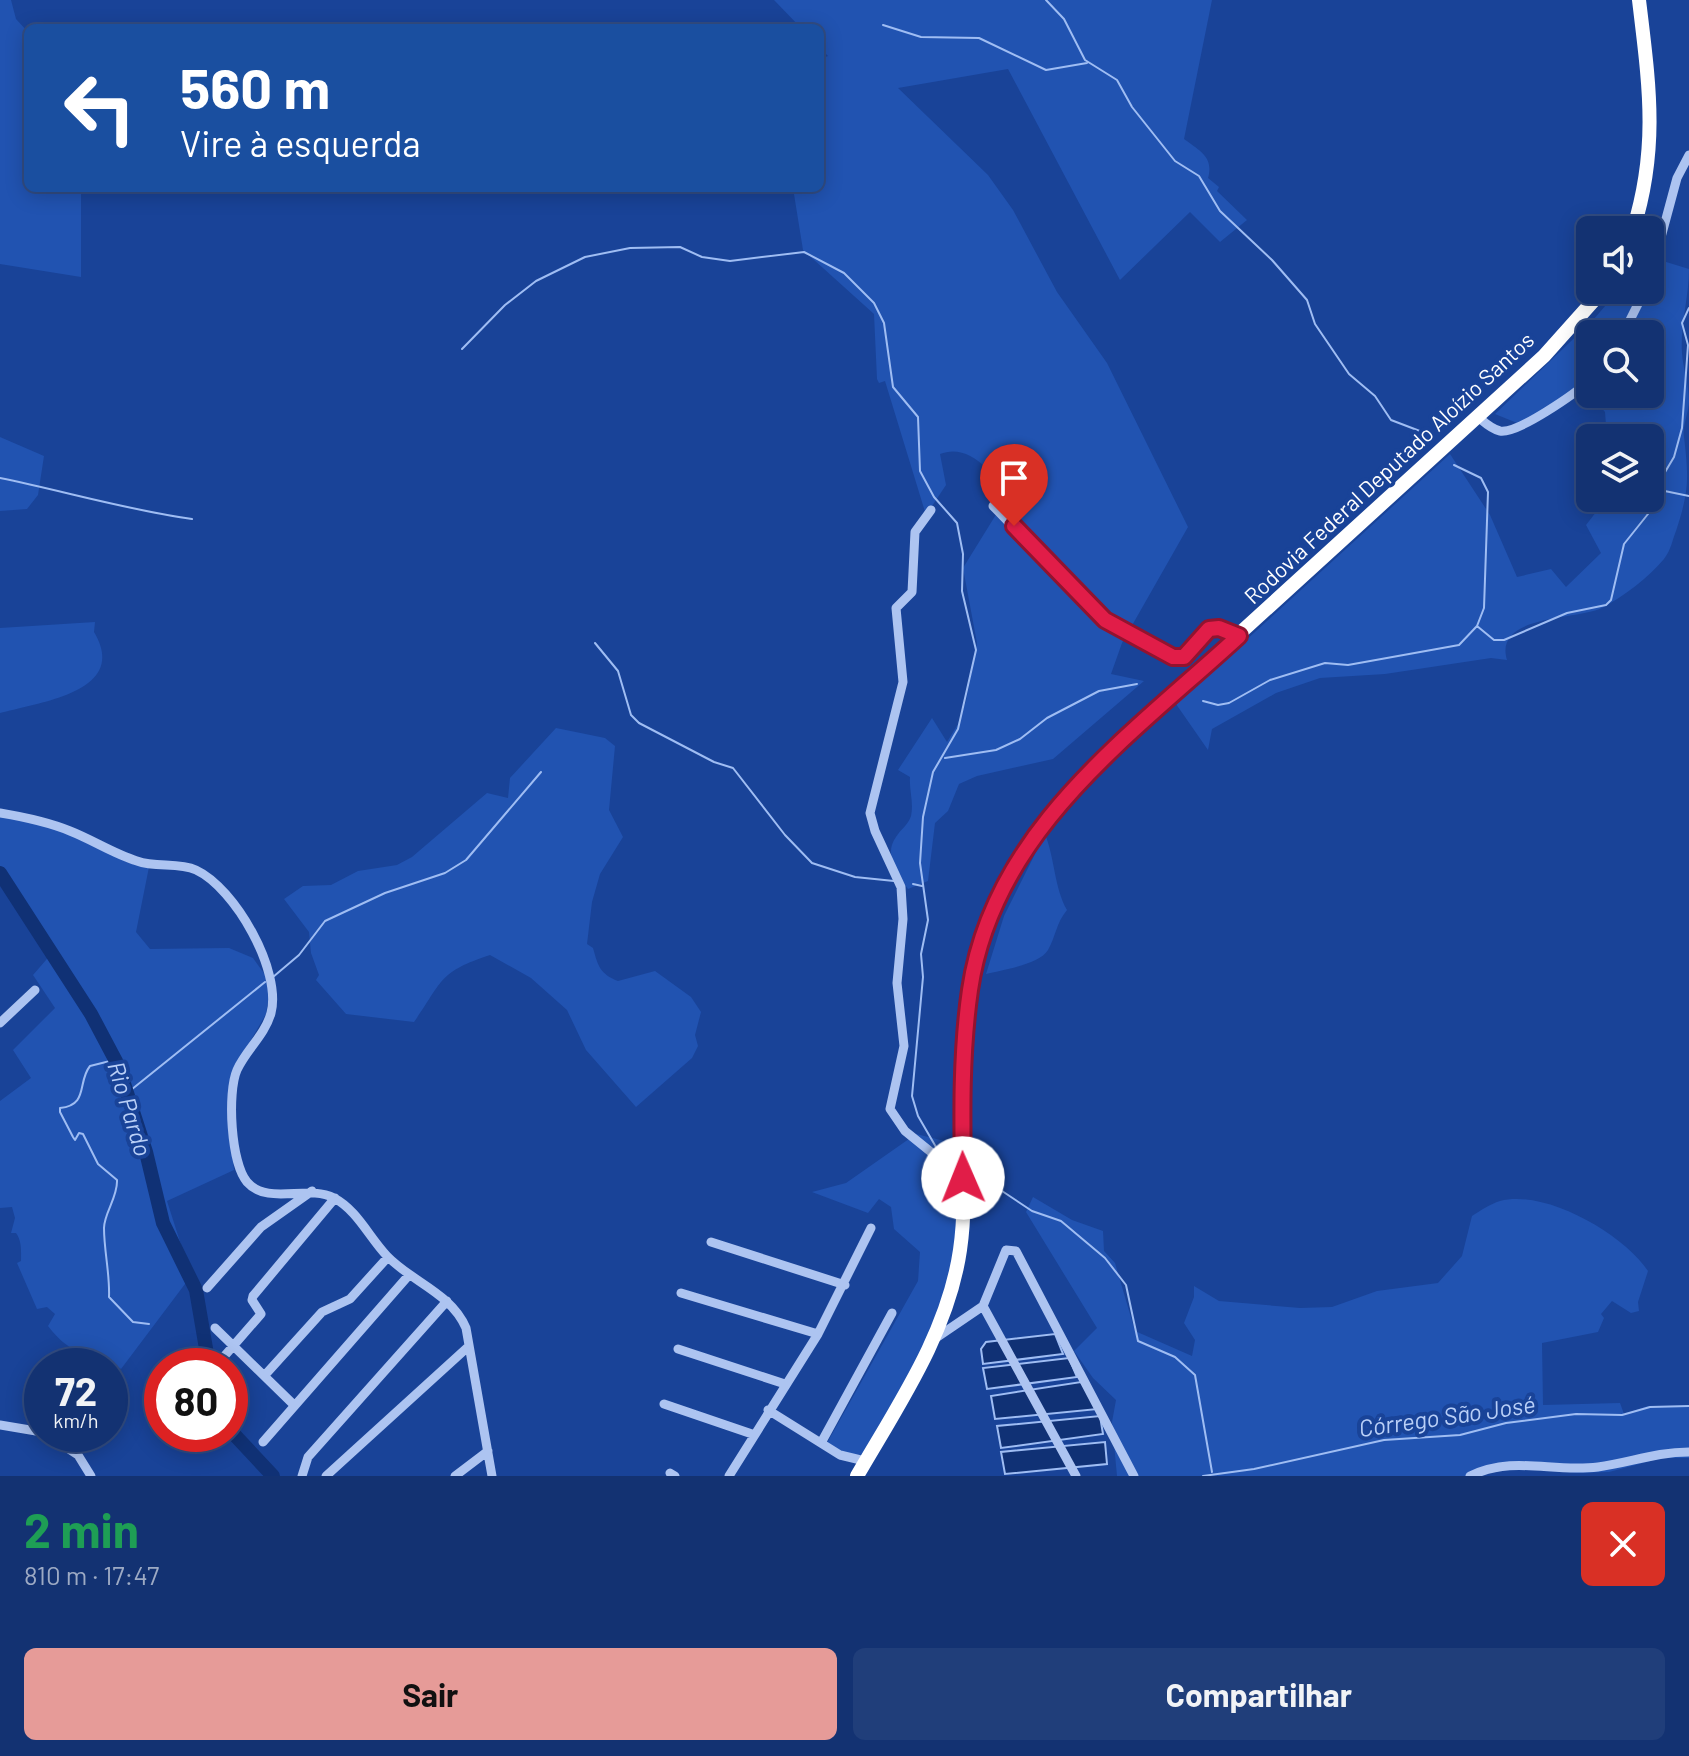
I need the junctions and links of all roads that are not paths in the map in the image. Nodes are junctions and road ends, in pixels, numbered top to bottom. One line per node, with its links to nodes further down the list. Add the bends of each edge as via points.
1 (1639, 0): 3 (highway, via 1652,112 1650,158)
2 (1689, 155): 4 (street)
3 (1636, 216)
4 (1664, 226)
5 (1592, 304): 7 (highway, Rodovia Federal Deputado Aloízio Santos)
6 (1576, 390): 7 (street, via 1508,430)
7 (1478, 417): 10 (highway, Rodovia Federal Deputado Aloízio Santos)
8 (993, 506): 10 (street, via 1119,629 1177,658 1188,654 1209,629)
9 (931, 510): 14 (street, via 914,536 912,592 896,608 903,682 870,813 901,887 897,983 904,1046 890,1109 905,1131)
10 (1239, 636): 14 (highway, Rodovia Federal Deputado Aloízio Santos, via 1082,777 1036,830 1000,890 970,988 962,1085)
11 (0, 813): 15 (street, via 70,831 139,862 192,868 235,903 268,973 273,1001 268,1022 233,1079 238,1163 248,1183 263,1192)
12 (35, 990): 13 (street)
13 (0, 1023)
14 (963, 1178): 29 (highway, Rodovia Federal Deputado Aloízio Santos, via 960,1251)
15 (312, 1191): 16 (street); 22 (street, via 261,1227)
16 (335, 1198): 19 (street); 30 (street, via 253,1296 261,1314)
17 (871, 1228): 21 (street)
18 (711, 1242): 21 (street)
19 (388, 1257): 20 (street); 34 (street, via 350,1299 322,1312)
20 (409, 1275): 24 (street); 37 (street)
21 (845, 1285): 28 (street)
22 (207, 1288)
23 (681, 1293): 28 (street)
24 (447, 1301): 31 (street, via 462,1320); 49 (street, via 308,1457)
25 (983, 1306): 29 (street); 55 (street); 56 (street, via 1000,1260 1006,1250 1016,1251)
26 (892, 1313): 43 (street)
27 (215, 1328): 30 (street)
28 (818, 1334): 35 (street)
29 (933, 1340): 47 (highway, Rodovia Federal Deputado Aloízio Santos)
30 (234, 1345): 32 (street); 34 (street)
31 (469, 1346): 44 (street); 50 (street)
32 (231, 1348)
33 (678, 1349): 35 (street)
34 (265, 1375): 37 (street)
35 (785, 1384): 38 (street)
36 (664, 1404): 41 (street)
37 (294, 1405): 42 (street)
38 (768, 1410): 41 (street); 43 (street)
39 (0, 1425): 40 (street)
40 (24, 1429)
41 (752, 1434): 53 (street)
42 (263, 1442)
43 (821, 1443): 47 (street)
44 (488, 1451): 51 (street); 52 (street)
45 (73, 1452): 48 (street)
46 (1689, 1452): 57 (street, via 1586,1468 1498,1465)
47 (865, 1461): 54 (highway, Rodovia Federal Deputado Aloízio Santos)
48 (91, 1476)
49 (302, 1476)
50 (326, 1476)
51 (455, 1476)
52 (492, 1476)
53 (729, 1476)
54 (857, 1476)
55 (1076, 1476)
56 (1134, 1476)
57 (1470, 1476)

